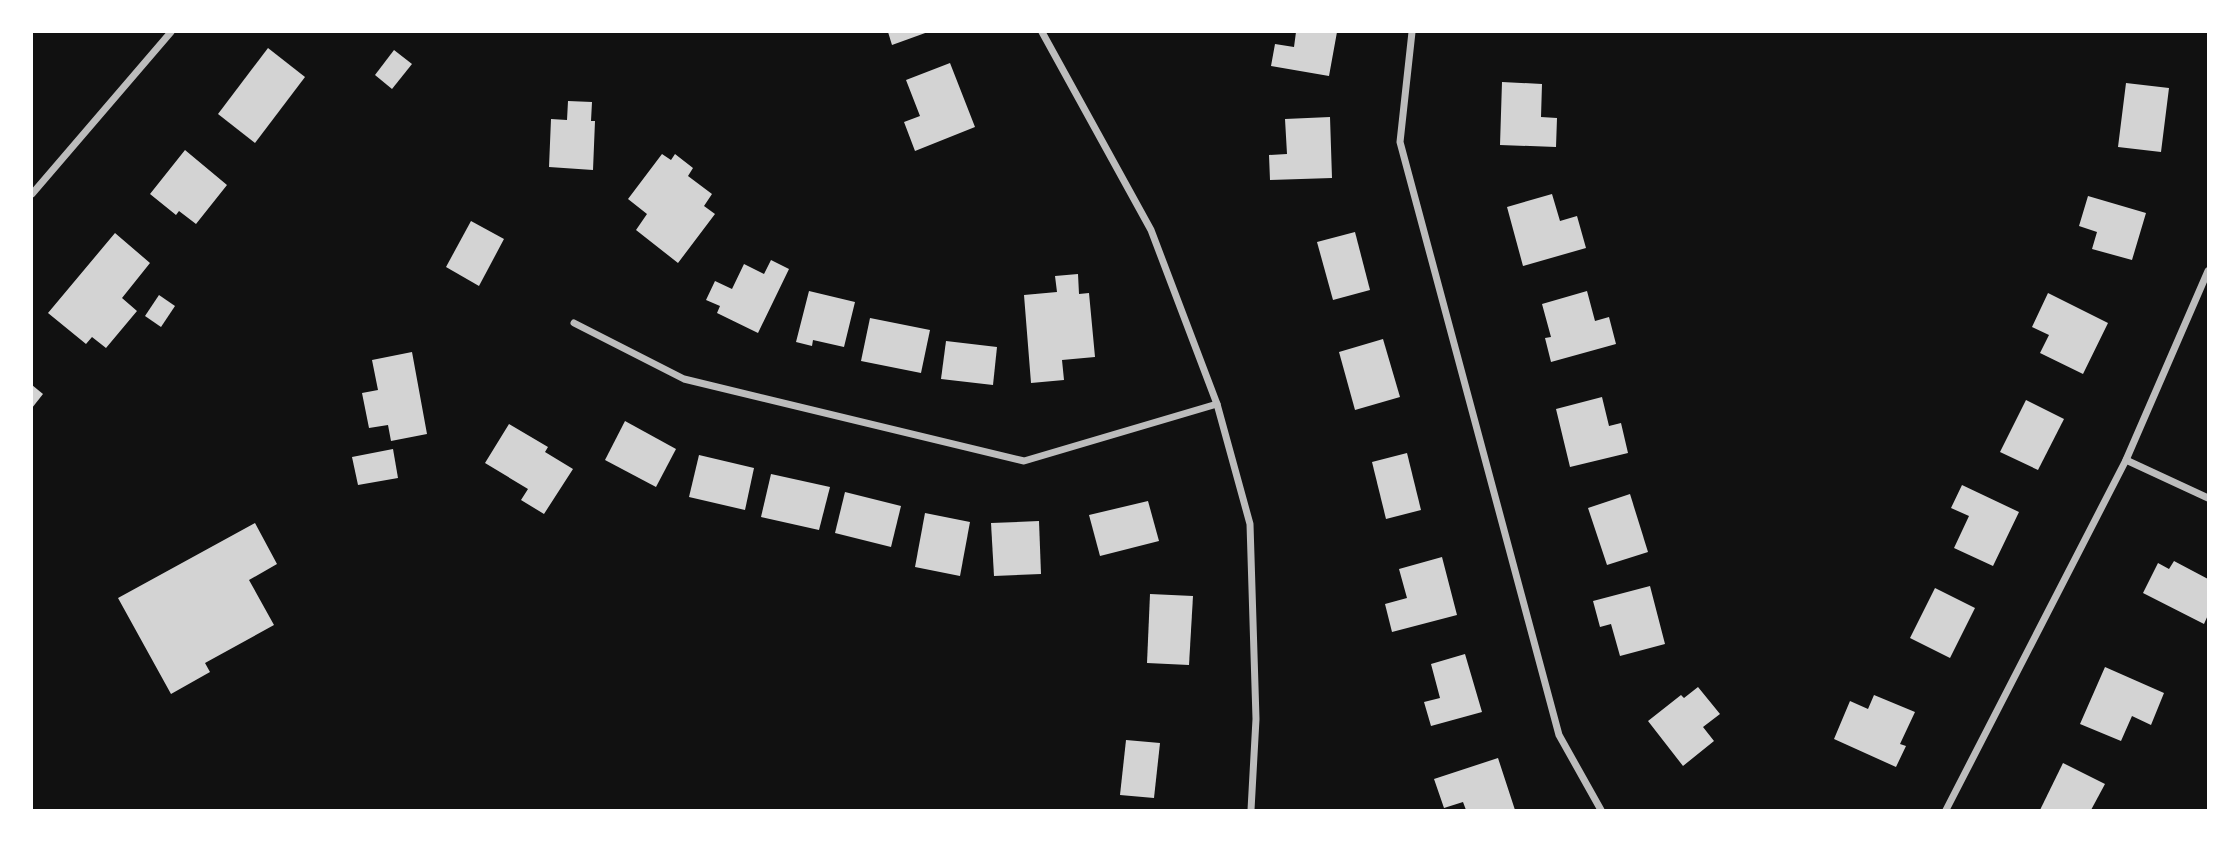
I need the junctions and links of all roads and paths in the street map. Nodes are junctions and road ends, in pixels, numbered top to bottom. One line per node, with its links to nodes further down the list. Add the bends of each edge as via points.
1 (172, 32): 4 (street)
2 (1042, 32): 7 (street, via 1151,230)
3 (1412, 32): 11 (street, via 1401,142 1559,735)
4 (32, 194)
5 (2208, 271): 8 (street)
6 (574, 323): 7 (street, via 684,379 1024,461)
7 (1217, 404): 10 (street, via 1250,524 1255,719)
8 (2126, 460): 9 (street); 12 (street)
9 (2208, 498)
10 (1251, 810)
11 (1601, 810)
12 (1946, 810)

